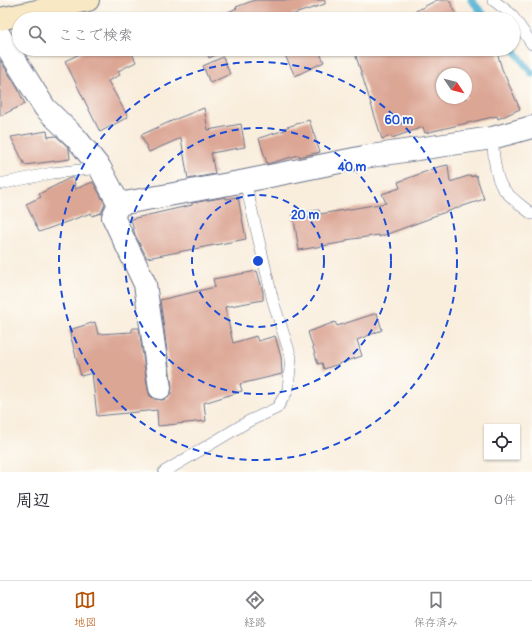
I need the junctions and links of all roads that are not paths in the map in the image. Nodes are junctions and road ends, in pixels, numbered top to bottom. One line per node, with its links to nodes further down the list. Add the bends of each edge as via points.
1 (88, 0): 3 (main road)
2 (493, 0): 4 (lane)
3 (32, 12)
4 (509, 12)
5 (12, 16): 6 (main road)
6 (0, 19)
7 (520, 26): 9 (lane)
8 (0, 36): 10 (street)
9 (532, 44)
10 (12, 55)
11 (12, 56): 14 (street, via 45,108 76,138)
12 (532, 127): 13 (street)
13 (492, 138): 15 (street, via 364,157); 18 (lane, via 501,185 510,197)
14 (100, 168): 16 (lane, via 52,173); 17 (street)
15 (245, 181): 17 (street); 20 (lane, via 273,301 291,357 288,390 277,408 249,421)
16 (0, 184)
17 (119, 204): 19 (street, via 113,217 145,284)
18 (532, 214)
19 (160, 388)
20 (164, 472)

